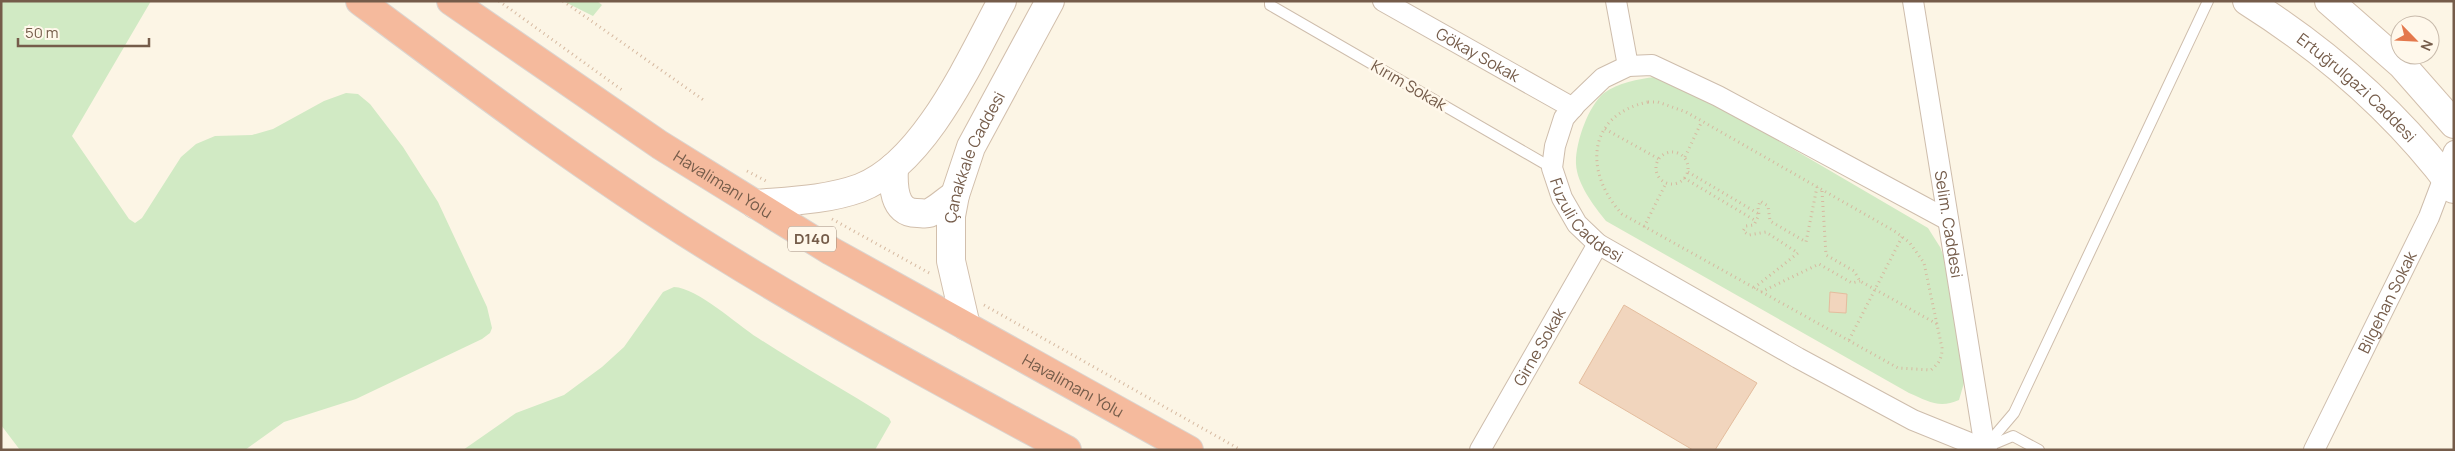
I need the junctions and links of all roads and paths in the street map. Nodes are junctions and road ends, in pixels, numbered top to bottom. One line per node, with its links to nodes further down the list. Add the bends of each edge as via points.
1 (360, 1): 52 (highway, via 565,151 714,251)
2 (451, 1): 35 (highway, Havalimanı Yolu / D140, via 660,145)
3 (499, 1): 15 (path)
4 (563, 1): 16 (path)
5 (1002, 1): 25 (main road, via 928,130)
6 (1050, 1): 33 (main road, Çanakkale Caddesi, via 971,147)
7 (1270, 1): 26 (lane, Kırım Sokak, via 1270,5)
8 (1383, 1): 17 (street, Gökay Sokak)
9 (1616, 1): 14 (street)
10 (1913, 1): 38 (street, Selim. Caddesi)
11 (2208, 1): 51 (lane, via 2014,413)
12 (2247, 1): 29 (main road, Ertuğrulgazi Caddesi, via 2334,63 2374,98)
13 (2328, 1): 19 (main road, via 2402,65)
14 (1628, 66): 17 (street, Fuzuli Caddesi, via 1603,78); 38 (street, Fuzuli Caddesi, via 1652,65 1718,96)
15 (629, 94)
16 (705, 102)
17 (1573, 108): 26 (street, Fuzuli Caddesi, via 1564,118)
18 (1702, 121): 20 (path, via 1658,102 1648,102 1621,111); 22 (path); 31 (path)
19 (2454, 124)
20 (1604, 129): 23 (path); 40 (path, via 1595,153 1601,181 1622,214)
21 (2454, 151): 29 (street, Bilgehan Sokak)
22 (1685, 158): 23 (path, via 1671,152); 27 (path)
23 (1659, 159): 30 (path, via 1656,170)
24 (738, 166): 34 (path)
25 (894, 167): 33 (main road, via 893,184 898,201 905,210 928,213); 34 (main road, via 861,187 840,194)
26 (1552, 168): 42 (street, Fuzuli Caddesi, via 1562,198 1577,224)
27 (1688, 172): 28 (path); 36 (path)
28 (1684, 178): 30 (path, via 1677,183); 39 (path)
29 (2449, 182): 57 (street, Bilgehan Sokak, via 2428,217)
30 (1666, 183): 40 (path)
31 (1816, 187): 32 (path); 36 (path, via 1806,242 1770,221 1768,206 1760,201)
32 (1822, 190): 41 (path); 43 (path, via 1826,255 1854,271)
33 (955, 195): 45 (main road, Çanakkale Caddesi, via 950,236)
34 (798, 200): 35 (main road)
35 (755, 204): 49 (highway, Havalimanı Yolu / D140)
36 (1760, 214): 39 (path)
37 (831, 218): 45 (path)
38 (1948, 220): 51 (street, Selim. Caddesi)
39 (1756, 221): 44 (path, via 1743,231 1749,235 1766,232 1798,253)
40 (1644, 227): 44 (path)
41 (1902, 237): 46 (path); 48 (path, via 1919,253 1924,263)
42 (1598, 244): 51 (street, Fuzuli Caddesi, via 1913,420); 55 (street, Girne Sokak)
43 (1860, 281): 46 (path); 47 (path, via 1852,283 1820,264)
44 (1754, 288): 47 (path)
45 (957, 289): 49 (main road, Çanakkale Caddesi); 54 (path)
46 (1875, 290): 48 (path); 50 (path)
47 (1761, 292): 50 (path)
48 (1938, 324): 50 (path, via 1942,359 1931,370 1898,368)
49 (966, 326): 53 (highway, Havalimanı Yolu / D140)
50 (1849, 340)
51 (1986, 449): 56 (lane, via 2013,436)
52 (1067, 450)
53 (1189, 450)
54 (1241, 450)
55 (1480, 450)
56 (2039, 450)
57 (2314, 450)

